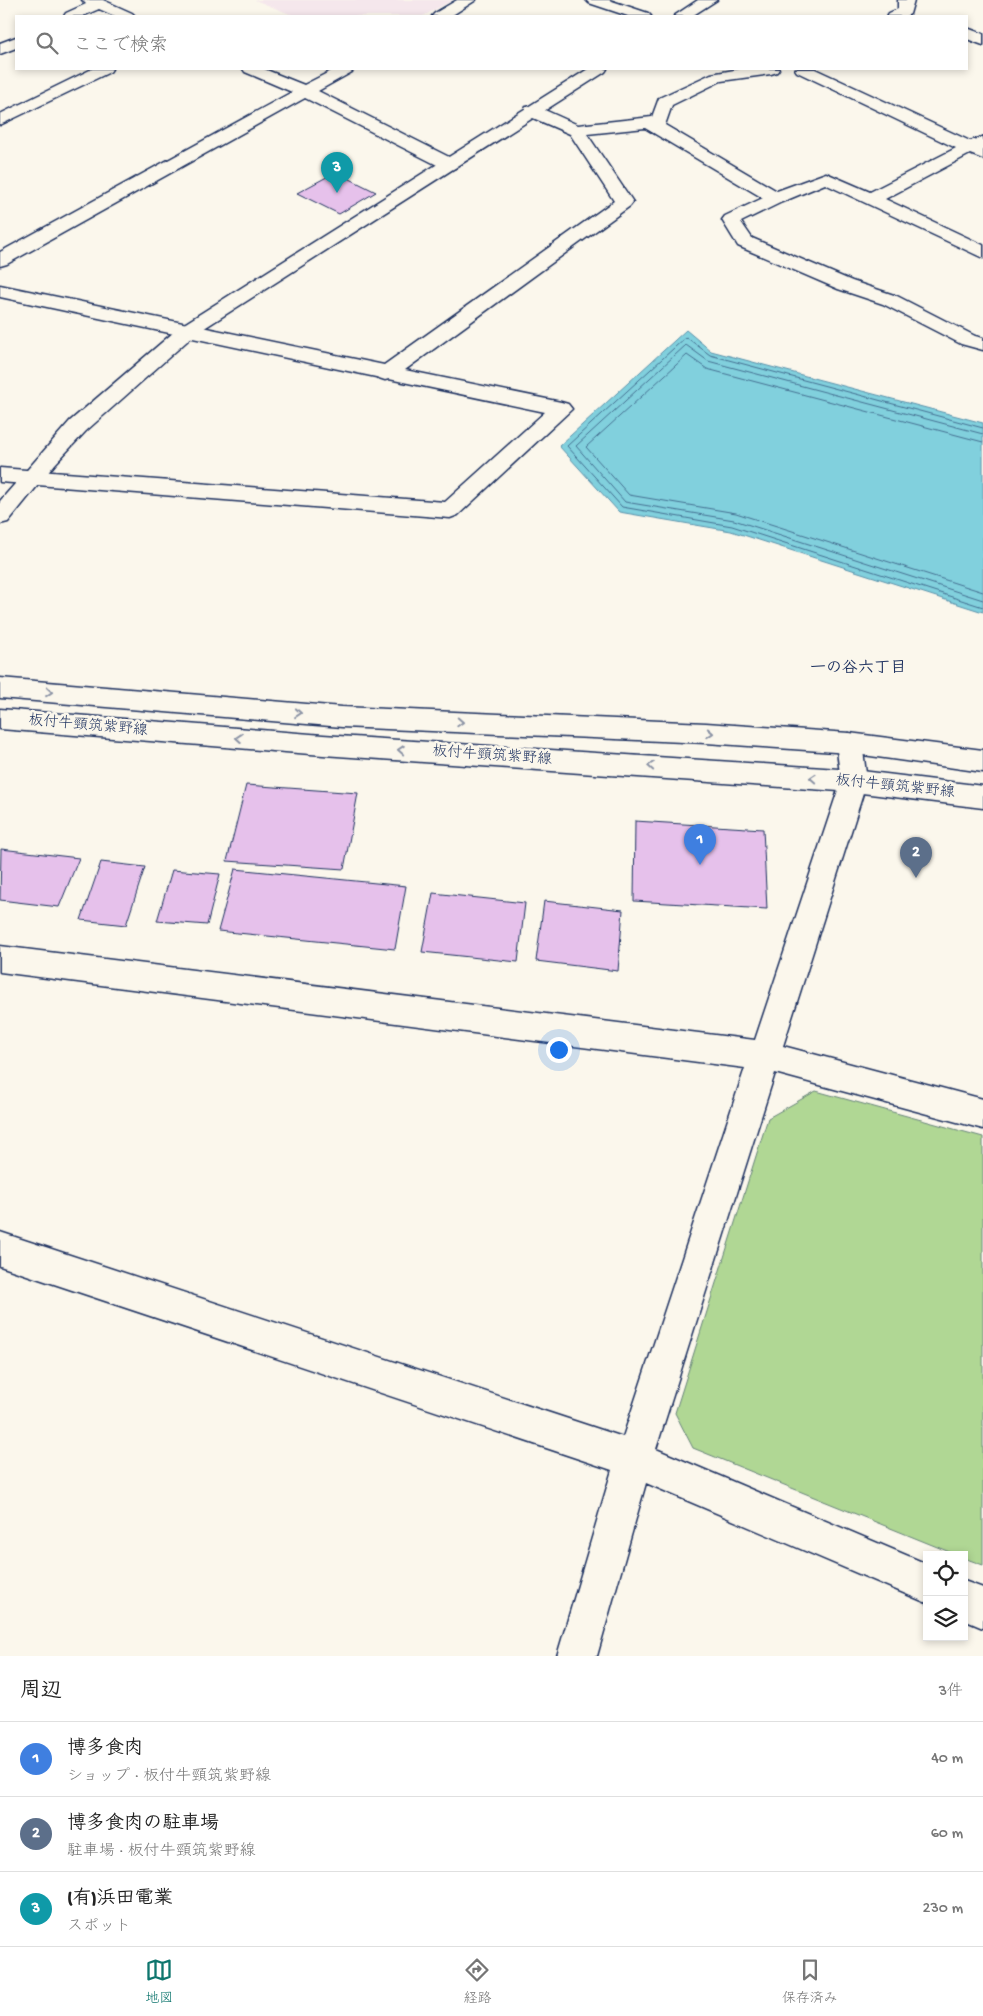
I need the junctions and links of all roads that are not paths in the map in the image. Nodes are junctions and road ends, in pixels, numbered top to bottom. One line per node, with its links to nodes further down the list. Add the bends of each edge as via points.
1 (468, 0): 9 (street)
2 (594, 0): 10 (street)
3 (709, 0): 11 (street)
4 (94, 2): 7 (street); 8 (street)
5 (901, 9): 6 (street)
6 (921, 14)
7 (73, 15)
8 (125, 15)
9 (442, 15)
10 (640, 15)
11 (684, 15)
12 (968, 33): 13 (street)
13 (983, 40)
14 (15, 42): 15 (street)
15 (0, 49)
16 (102, 70): 24 (street)
17 (253, 70): 22 (street)
18 (344, 70): 22 (street)
19 (597, 70): 23 (street)
20 (764, 70): 25 (street, via 717,77 665,102 660,121)
21 (805, 70): 27 (street)
22 (306, 92): 28 (street); 32 (street)
23 (532, 111): 26 (street); 28 (street)
24 (0, 120)
25 (648, 122): 26 (street); 29 (street)
26 (576, 130): 36 (street, via 624,202)
27 (979, 147): 30 (street)
28 (449, 164): 34 (street)
29 (776, 198): 30 (street, via 826,178); 35 (street, via 730,220 745,242 845,285 890,300 968,340)
30 (871, 199): 31 (street)
31 (983, 252)
32 (0, 260)
33 (0, 291): 34 (street)
34 (188, 330): 36 (street); 38 (street, via 78,426)
35 (983, 344)
36 (385, 374): 38 (street, via 561,409 450,510)
37 (0, 475): 38 (street)
38 (30, 478): 39 (street)
39 (0, 516)
40 (0, 688): 42 (street, 板付牛頸筑紫野線, one-way to 42, via 342,717 706,733)
41 (0, 719): 44 (street, 板付牛頸筑紫野線, one-way to 41, via 333,746)
42 (849, 743): 43 (street, 板付牛頸筑紫野線); 44 (street)
43 (983, 761)
44 (854, 781): 45 (street, 板付牛頸筑紫野線); 47 (street)
45 (983, 797)
46 (0, 959): 47 (street)
47 (766, 1056): 48 (street); 50 (street)
48 (983, 1114)
49 (0, 1249): 50 (street)
50 (634, 1459): 51 (street); 54 (street)
51 (923, 1582)
52 (968, 1602): 53 (street)
53 (983, 1608)
54 (577, 1656)

